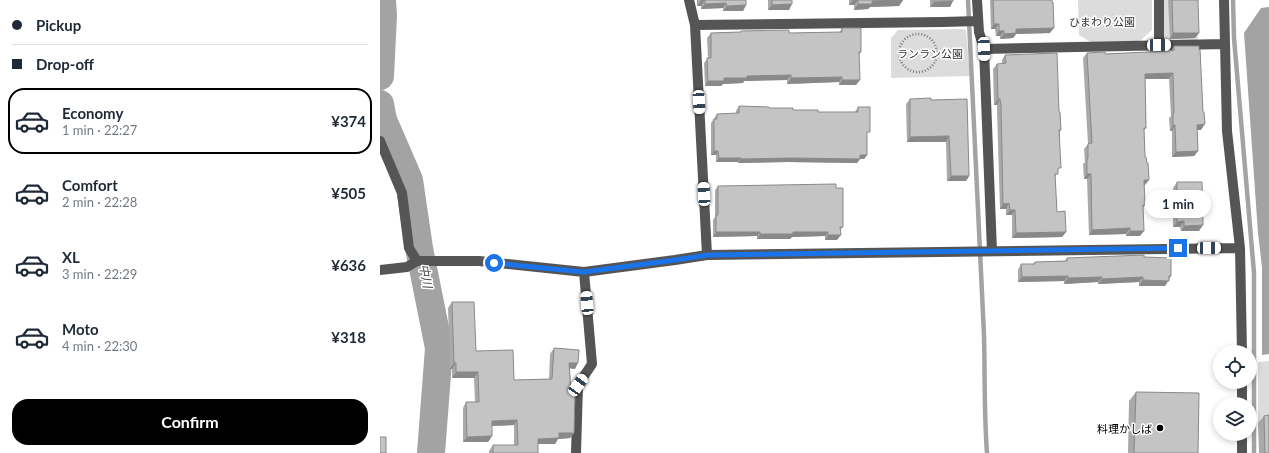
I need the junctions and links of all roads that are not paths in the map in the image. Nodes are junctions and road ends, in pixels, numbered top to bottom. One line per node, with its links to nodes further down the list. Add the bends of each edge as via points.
1 (689, 0): 6 (street)
2 (977, 0): 5 (street)
3 (1159, 0): 8 (street)
4 (1224, 0): 7 (street)
5 (970, 21): 6 (street); 9 (street, via 978,32)
6 (695, 25): 13 (street)
7 (1225, 44): 8 (street); 11 (street, via 1227,131)
8 (1159, 45): 9 (street)
9 (984, 49): 12 (street)
10 (380, 141): 14 (street, via 402,193 409,248)
11 (1240, 248): 12 (street); 17 (street)
12 (983, 251): 13 (street)
13 (708, 255): 16 (street)
14 (417, 261): 15 (street, via 407,267); 16 (street, via 478,261)
15 (380, 270)
16 (584, 272): 19 (street, via 592,364 578,385)
17 (1242, 345)
18 (1242, 441): 20 (street)
19 (576, 453)
20 (1242, 453)

